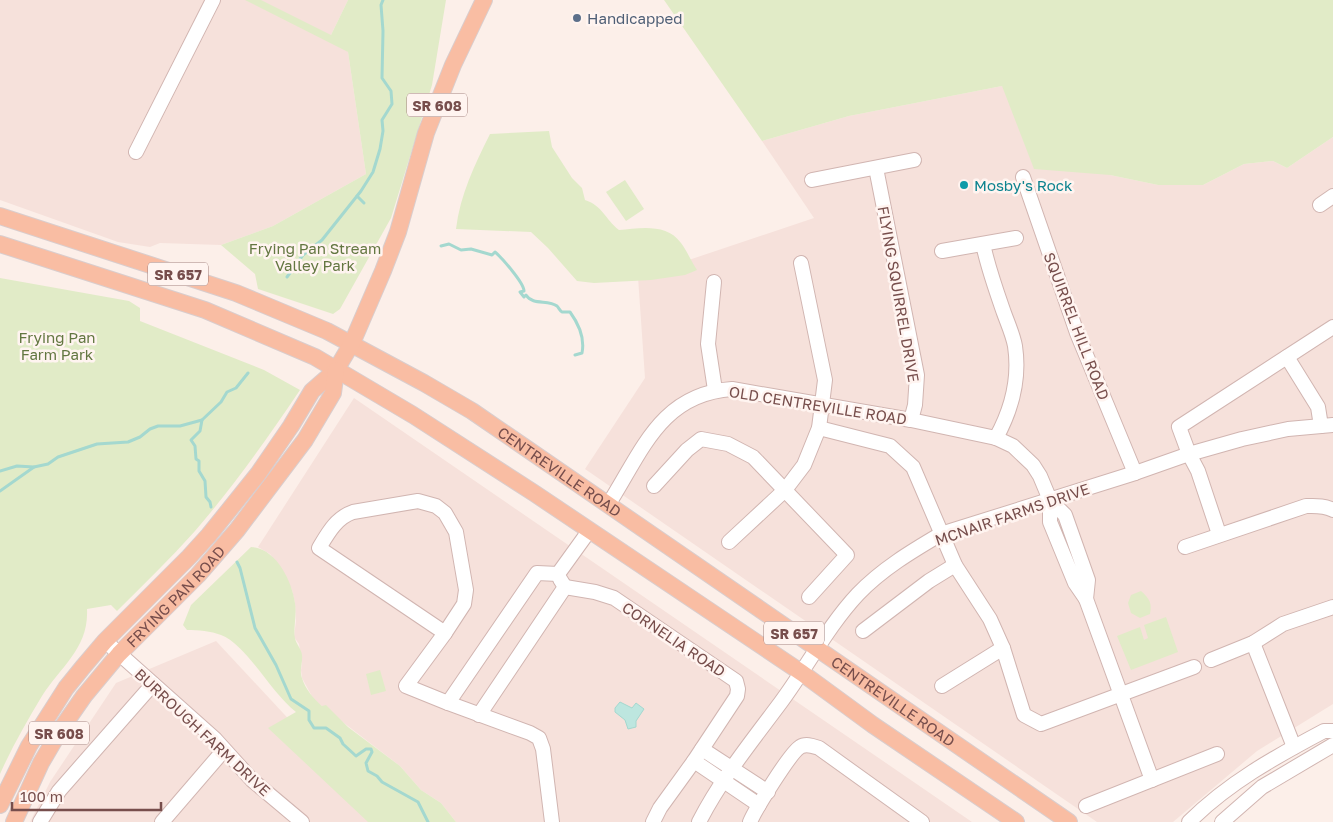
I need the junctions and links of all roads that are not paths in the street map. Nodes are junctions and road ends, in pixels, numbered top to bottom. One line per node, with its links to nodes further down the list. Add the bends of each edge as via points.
1 (213, 0): 3 (street)
2 (484, 0): 18 (main road, FRYING PAN ROAD / SR 608, via 452,65 426,133 393,246)
3 (136, 152)
4 (914, 160): 5 (street)
5 (876, 168): 7 (street); 23 (street, FLYING SQUIRREL DRIVE, via 917,375)
6 (1023, 177): 28 (street, SQUIRREL HILL ROAD, via 1077,333)
7 (812, 180)
8 (1333, 196): 9 (street)
9 (1320, 205)
10 (0, 216): 18 (main road, CENTREVILLE ROAD / SR 657, via 236,293)
11 (1016, 238): 13 (street)
12 (0, 244): 20 (main road, CENTREVILLE ROAD / SR 657, via 205,310 296,348)
13 (983, 244): 14 (street); 26 (street, via 1015,345 1016,374 1012,402)
14 (942, 252)
15 (801, 263): 22 (street, via 825,380)
16 (714, 282): 21 (street, via 708,344)
17 (1333, 327): 19 (street)
18 (352, 343): 20 (main road, FRYING PAN ROAD / SR 608); 32 (main road, CENTREVILLE ROAD / SR 657, via 472,411)
19 (1287, 357): 24 (street); 27 (street, via 1179,427)
20 (336, 370): 34 (main road, CENTREVILLE ROAD / SR 657, via 451,438); 46 (main road, FRYING PAN ROAD / SR 608, via 312,391 258,474 220,522); 50 (main road, FRYING PAN ROAD / SR 608, via 333,393 322,412 248,516 198,575)
21 (715, 390): 22 (street, OLD CENTREVILLE ROAD, via 732,389); 32 (street, OLD CENTREVILLE ROAD, via 684,404 661,422)
22 (822, 405): 23 (street, OLD CENTREVILLE ROAD); 25 (street)
23 (912, 420): 26 (street, OLD CENTREVILLE ROAD)
24 (1327, 425): 27 (street, MCNAIR FARMS DRIVE, via 1288,429)
25 (819, 428): 30 (street, via 804,466); 35 (street, via 890,446 913,467)
26 (996, 438): 31 (street, OLD CENTREVILLE ROAD, via 1013,446 1033,465)
27 (1189, 454): 28 (street, MCNAIR FARMS DRIVE); 36 (street)
28 (1135, 473): 31 (street, MCNAIR FARMS DRIVE)
29 (654, 486): 30 (street, via 701,439 728,444 753,458)
30 (785, 490): 37 (street); 42 (street, via 847,555)
31 (1050, 500): 35 (street, MCNAIR FARMS DRIVE); 56 (street, OLD CENTREVILLE ROAD, via 1050,522 1075,583 1086,599)
32 (608, 505): 49 (main road, CENTREVILLE ROAD / SR 657)
33 (1333, 510): 36 (street, via 1306,506)
34 (589, 531): 40 (street); 53 (main road, CENTREVILLE ROAD / SR 657)
35 (942, 534): 39 (street); 49 (street, MCNAIR FARMS DRIVE, via 887,568 858,594)
36 (1219, 534): 38 (street)
37 (729, 542)
38 (1184, 547)
39 (955, 565): 44 (street); 48 (street, via 990,619)
40 (558, 574): 41 (street); 57 (street, via 537,573)
41 (565, 587): 58 (street); 62 (street, CORNELIA ROAD, via 614,598 736,681 737,696)
42 (809, 597)
43 (1333, 607): 47 (street, via 1283,624)
44 (863, 631)
45 (445, 633): 45 (street, via 464,604 466,590 456,532 445,513 436,506 418,501 353,512 336,523 319,548); 57 (street, via 406,686)
46 (105, 641): 50 (street, BURROUGH FARM DRIVE); 70 (main road, FRYING PAN ROAD / SR 608, via 50,712)
47 (1253, 643): 51 (street); 61 (street)
48 (1003, 648): 55 (street); 56 (street, via 1024,715 1040,724)
49 (817, 649): 53 (street, MCNAIR FARMS DRIVE); 84 (main road, CENTREVILLE ROAD / SR 657)
50 (119, 654): 54 (street, BURROUGH FARM DRIVE); 74 (main road, FRYING PAN ROAD / SR 608, via 61,729)
51 (1211, 660)
52 (1194, 668): 56 (street)
53 (802, 673): 66 (street, MCNAIR FARMS DRIVE); 83 (main road, CENTREVILLE ROAD / SR 657)
54 (153, 684): 63 (street, BURROUGH FARM DRIVE); 75 (street, via 58,791)
55 (942, 686)
56 (1122, 694): 67 (street, OLD CENTREVILLE ROAD)
57 (448, 703): 58 (street)
58 (479, 715): 78 (street, via 540,738)
59 (1333, 732): 61 (street, via 1324,732)
60 (1333, 745): 86 (street, via 1262,788)
61 (1294, 747): 85 (street, via 1225,789)
62 (702, 749): 65 (street, CORNELIA ROAD); 66 (street)
63 (224, 750): 76 (street); 77 (street, BURROUGH FARM DRIVE, via 252,780)
64 (1217, 754): 67 (street)
65 (694, 761): 68 (street); 79 (street, CORNELIA ROAD)
66 (732, 769): 68 (street, MCNAIR FARMS DRIVE); 69 (street)
67 (1152, 780): 72 (street)
68 (724, 782): 71 (street); 80 (street, MCNAIR FARMS DRIVE)
69 (768, 792): 71 (street); 73 (street, via 800,747 810,745 819,748)
70 (0, 805)
71 (759, 805): 81 (street)
72 (1086, 806)
73 (906, 818): 82 (street)
74 (14, 822)
75 (40, 822)
76 (162, 822)
77 (302, 822)
78 (552, 822)
79 (653, 822)
80 (699, 822)
81 (750, 822)
82 (922, 822)
83 (1016, 822)
84 (1069, 822)
85 (1189, 822)
86 (1222, 822)

